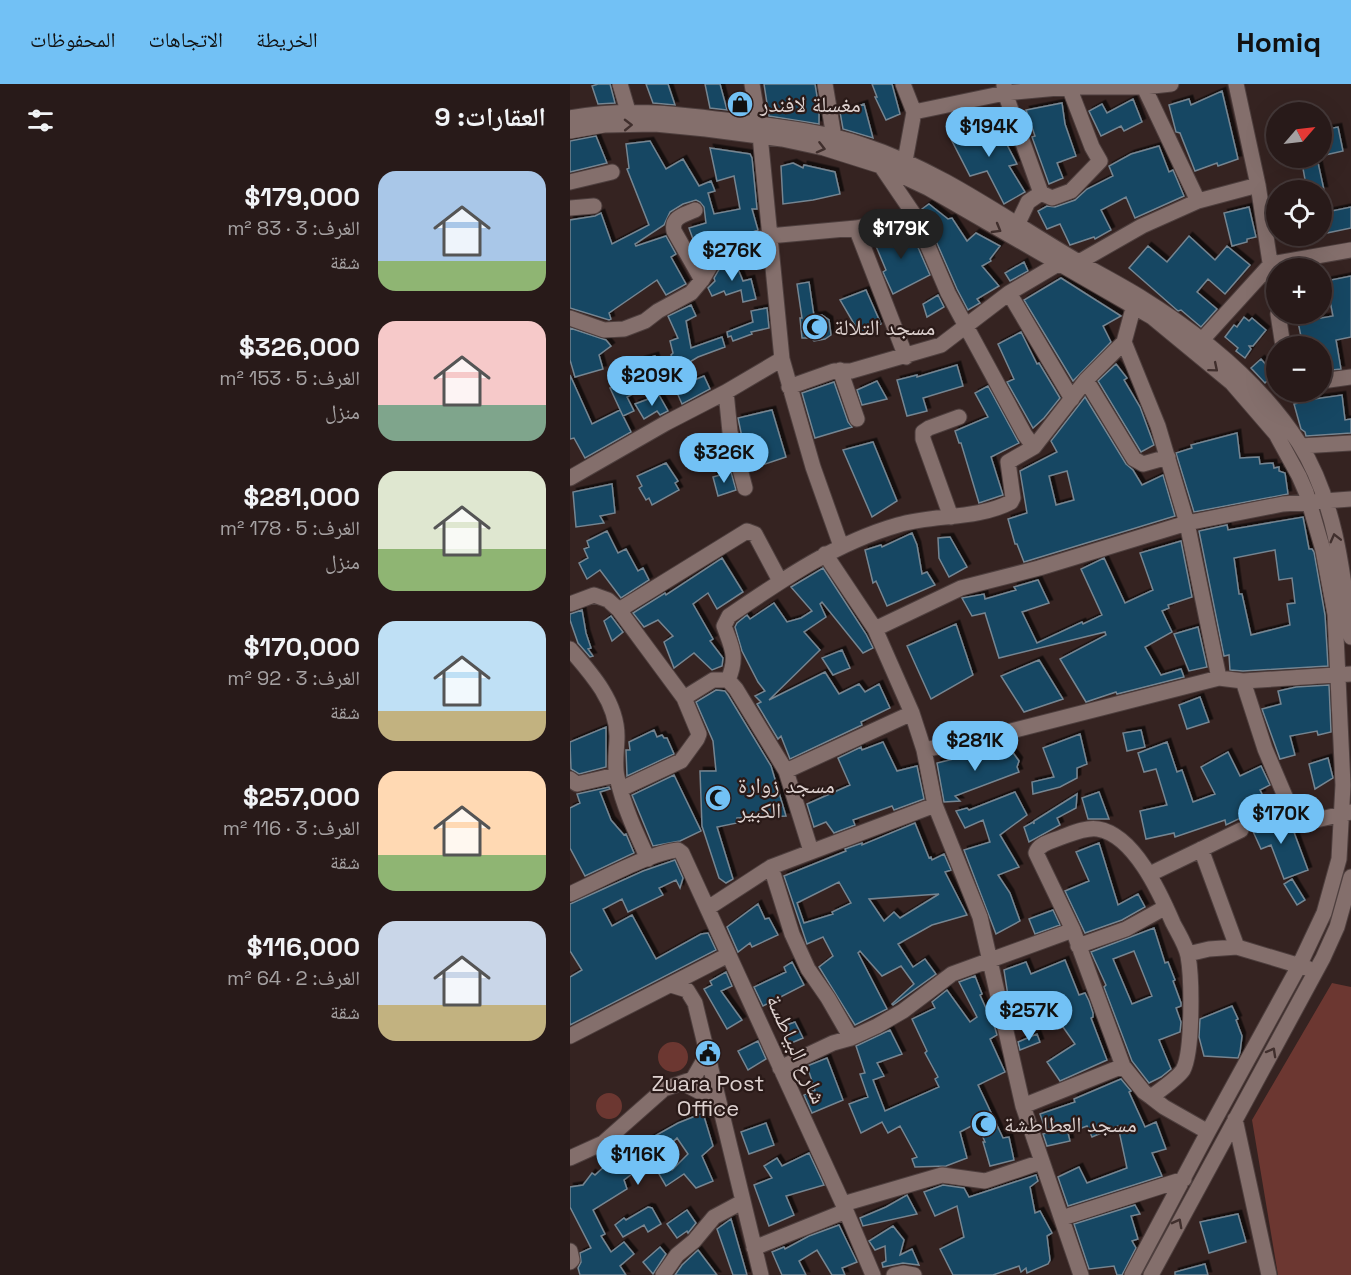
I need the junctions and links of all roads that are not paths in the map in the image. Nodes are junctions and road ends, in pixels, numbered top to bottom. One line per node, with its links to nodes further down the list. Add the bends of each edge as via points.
1 (620, 84): 10 (street)
2 (752, 84): 14 (street)
3 (825, 84): 15 (street)
4 (903, 84): 11 (street)
5 (1170, 84): 8 (street)
6 (1236, 84): 20 (street)
7 (1069, 87): 8 (street); 9 (street); 21 (street, via 1100,161 1071,191 1052,198)
8 (1144, 87): 22 (street)
9 (1005, 89): 11 (street); 21 (street)
10 (628, 111): 12 (street); 14 (street, via 665,113)
11 (914, 112): 16 (street)
12 (570, 118)
13 (570, 130): 14 (street, one-way to 14, via 655,124)
14 (759, 131): 15 (street, via 791,128); 17 (street, one-way to 17); 29 (street)
15 (834, 137): 16 (street)
16 (905, 161): 27 (street)
17 (881, 166): 26 (street); 34 (street, one-way to 34, via 928,188)
18 (612, 172): 19 (street)
19 (570, 182)
20 (1258, 185): 22 (street); 31 (street)
21 (1041, 193): 27 (street, via 1028,202)
22 (1198, 201): 33 (street)
23 (594, 206): 24 (street)
24 (570, 208)
25 (695, 210): 36 (street, via 672,224)
26 (915, 216): 28 (street); 40 (street)
27 (1017, 225): 33 (street)
28 (856, 228): 29 (street); 43 (street)
29 (768, 236): 36 (street, via 718,252); 44 (street)
30 (1351, 250): 32 (street)
31 (1270, 258)
32 (1305, 258)
33 (1079, 262): 41 (street, via 1142,298)
34 (1058, 264): 37 (street); 38 (street)
35 (1266, 270): 41 (street)
36 (702, 280): 39 (street, via 691,293 624,329 604,330)
37 (1009, 293): 40 (street); 52 (street)
38 (1134, 305): 42 (street); 63 (street, one-way to 63, via 1232,383 1283,445)
39 (570, 318)
40 (966, 327): 43 (street, via 940,345); 58 (street)
41 (1201, 341): 50 (street)
42 (1124, 342): 47 (street); 59 (street)
43 (906, 357): 45 (street, via 851,371)
44 (782, 359): 49 (street); 51 (street)
45 (840, 370): 49 (street); 55 (street)
46 (1351, 377): 48 (street)
47 (1086, 380): 52 (street); 59 (street, via 1134,459 1143,464)
48 (1332, 380)
49 (789, 387): 66 (street)
50 (1266, 391)
51 (726, 392): 60 (street); 61 (street, via 726,412)
52 (1072, 399): 58 (street)
53 (1275, 402): 57 (street)
54 (959, 417): 64 (street, via 923,432)
55 (857, 419)
56 (1351, 444): 57 (street)
57 (1301, 446): 63 (street, via 1314,472)
58 (1034, 447): 64 (street, via 1008,462 1011,502)
59 (1168, 457): 65 (street)
60 (570, 478)
61 (745, 488)
62 (1351, 499): 63 (street)
63 (1317, 502): 65 (street, via 1283,504); 72 (street, one-way to 63, via 1336,538); 74 (street)
64 (951, 517): 66 (street, via 904,523)
65 (1187, 523): 71 (street, via 961,588); 75 (street)
66 (841, 546): 67 (street)
67 (825, 554): 68 (street); 71 (street)
68 (780, 581): 70 (street, via 755,534 747,531); 76 (street, via 725,621 734,652 734,667)
69 (570, 604): 70 (street, via 594,595)
70 (619, 610): 79 (street)
71 (875, 629): 80 (street)
72 (1351, 637)
73 (570, 649): 84 (street, via 610,704 616,720)
74 (1345, 675): 77 (street); 78 (street)
75 (1219, 678): 77 (street); 81 (street)
76 (728, 680): 79 (street, via 713,680); 82 (street)
77 (1243, 681): 86 (street, via 1293,815 1303,823)
78 (1345, 693): 86 (street)
79 (684, 698): 84 (street, via 699,734 681,761)
80 (912, 713): 81 (street); 82 (street)
81 (924, 750): 85 (street)
82 (786, 771): 89 (street)
83 (570, 779): 84 (street, via 577,784)
84 (618, 782): 90 (street)
85 (935, 805): 89 (street); 102 (street, via 978,909)
86 (1347, 813): 103 (street, via 1324,913)
87 (1241, 830): 88 (street)
88 (1201, 849): 92 (street); 99 (street)
89 (811, 851): 91 (street)
90 (648, 859): 94 (street); 96 (street, شارع البياطسة, via 673,850 682,853)
91 (771, 867): 96 (street); 107 (street, via 792,934 808,969)
92 (1150, 874): 95 (street); 97 (street, via 1116,837 1099,829 1086,829 1037,848)
93 (1351, 877): 104 (street, via 1337,927)
94 (570, 894)
95 (1166, 907): 98 (street, via 1126,929); 100 (street)
96 (708, 908): 101 (street, شارع البياطسة)
97 (1073, 930): 98 (street); 102 (street)
98 (1078, 946): 109 (street)
99 (1237, 947): 100 (street); 103 (street)
100 (1188, 954): 112 (street, via 1190,1040 1183,1071)
101 (728, 955): 105 (street); 110 (street, شارع البياطسة)
102 (988, 960): 107 (street, via 951,974 903,1011); 113 (street)
103 (1299, 966): 104 (street); 116 (street)
104 (1316, 971): 115 (street, one-way to 104)
105 (670, 985): 106 (street); 108 (street, via 691,994)
106 (570, 1036)
107 (851, 1038): 110 (street)
108 (708, 1053): 111 (street, via 698,1074); 114 (street)
109 (1124, 1066): 112 (street); 113 (street)
110 (780, 1068): 121 (street, شارع البياطسة)
111 (683, 1083): 114 (street); 117 (street, via 664,1089 603,1143)
112 (1152, 1097): 116 (street)
113 (1023, 1106): 118 (street)
114 (721, 1109): 120 (street)
115 (1235, 1119): 126 (street, one-way to 115); 134 (street)
116 (1208, 1131): 119 (street)
117 (570, 1158)
118 (1041, 1162): 121 (street, via 985,1181 942,1175); 122 (street)
119 (1184, 1179): 122 (street); 133 (street)
120 (742, 1202): 123 (street); 127 (street, via 714,1217)
121 (845, 1208): 123 (street); 129 (street, شارع البياطسة)
122 (1062, 1218): 132 (street)
123 (754, 1248): 128 (street)
124 (570, 1251): 125 (street)
125 (570, 1262)
126 (1156, 1272)
127 (663, 1275)
128 (761, 1275)
129 (873, 1275)
130 (894, 1275): 131 (street)
131 (914, 1275)
132 (1081, 1275)
133 (1132, 1275)
134 (1269, 1275)

